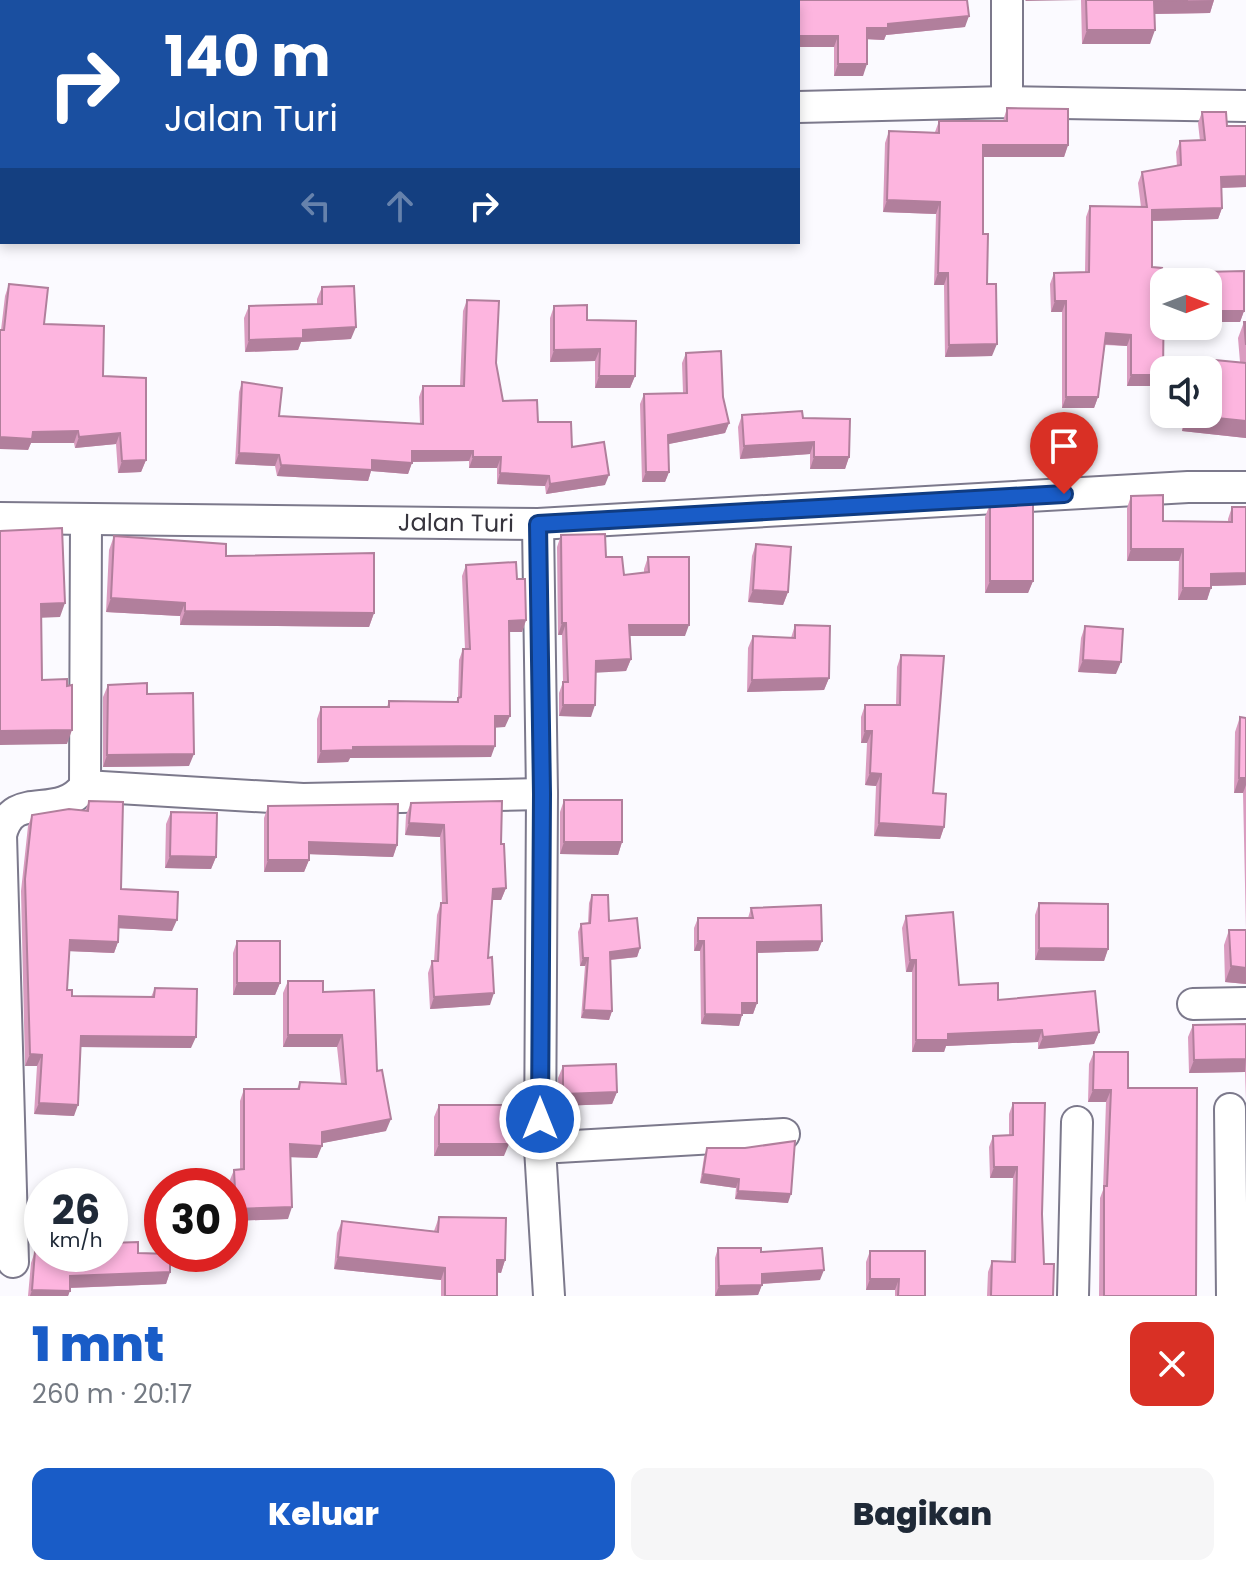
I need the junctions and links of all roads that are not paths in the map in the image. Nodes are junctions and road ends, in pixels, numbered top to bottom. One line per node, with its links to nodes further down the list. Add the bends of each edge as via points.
1 (1007, 0): 2 (street)
2 (1007, 102): 3 (street); 4 (street)
3 (1246, 106)
4 (800, 107)
5 (1246, 487): 8 (street, Jalan Turi)
6 (0, 518): 7 (street, Jalan Turi)
7 (86, 520): 8 (street, Jalan Turi); 9 (street)
8 (538, 524): 10 (street)
9 (85, 786): 10 (street, via 303,799); 11 (street, via 64,805 24,807 4,824)
10 (542, 794): 17 (street)
11 (1, 899): 18 (street)
12 (1246, 1003): 13 (street)
13 (1193, 1004)
14 (1230, 1109): 21 (street)
15 (1077, 1122): 20 (street)
16 (784, 1134): 17 (street)
17 (540, 1148): 19 (street)
18 (13, 1262)
19 (549, 1296)
20 (1073, 1296)
21 (1232, 1296)

